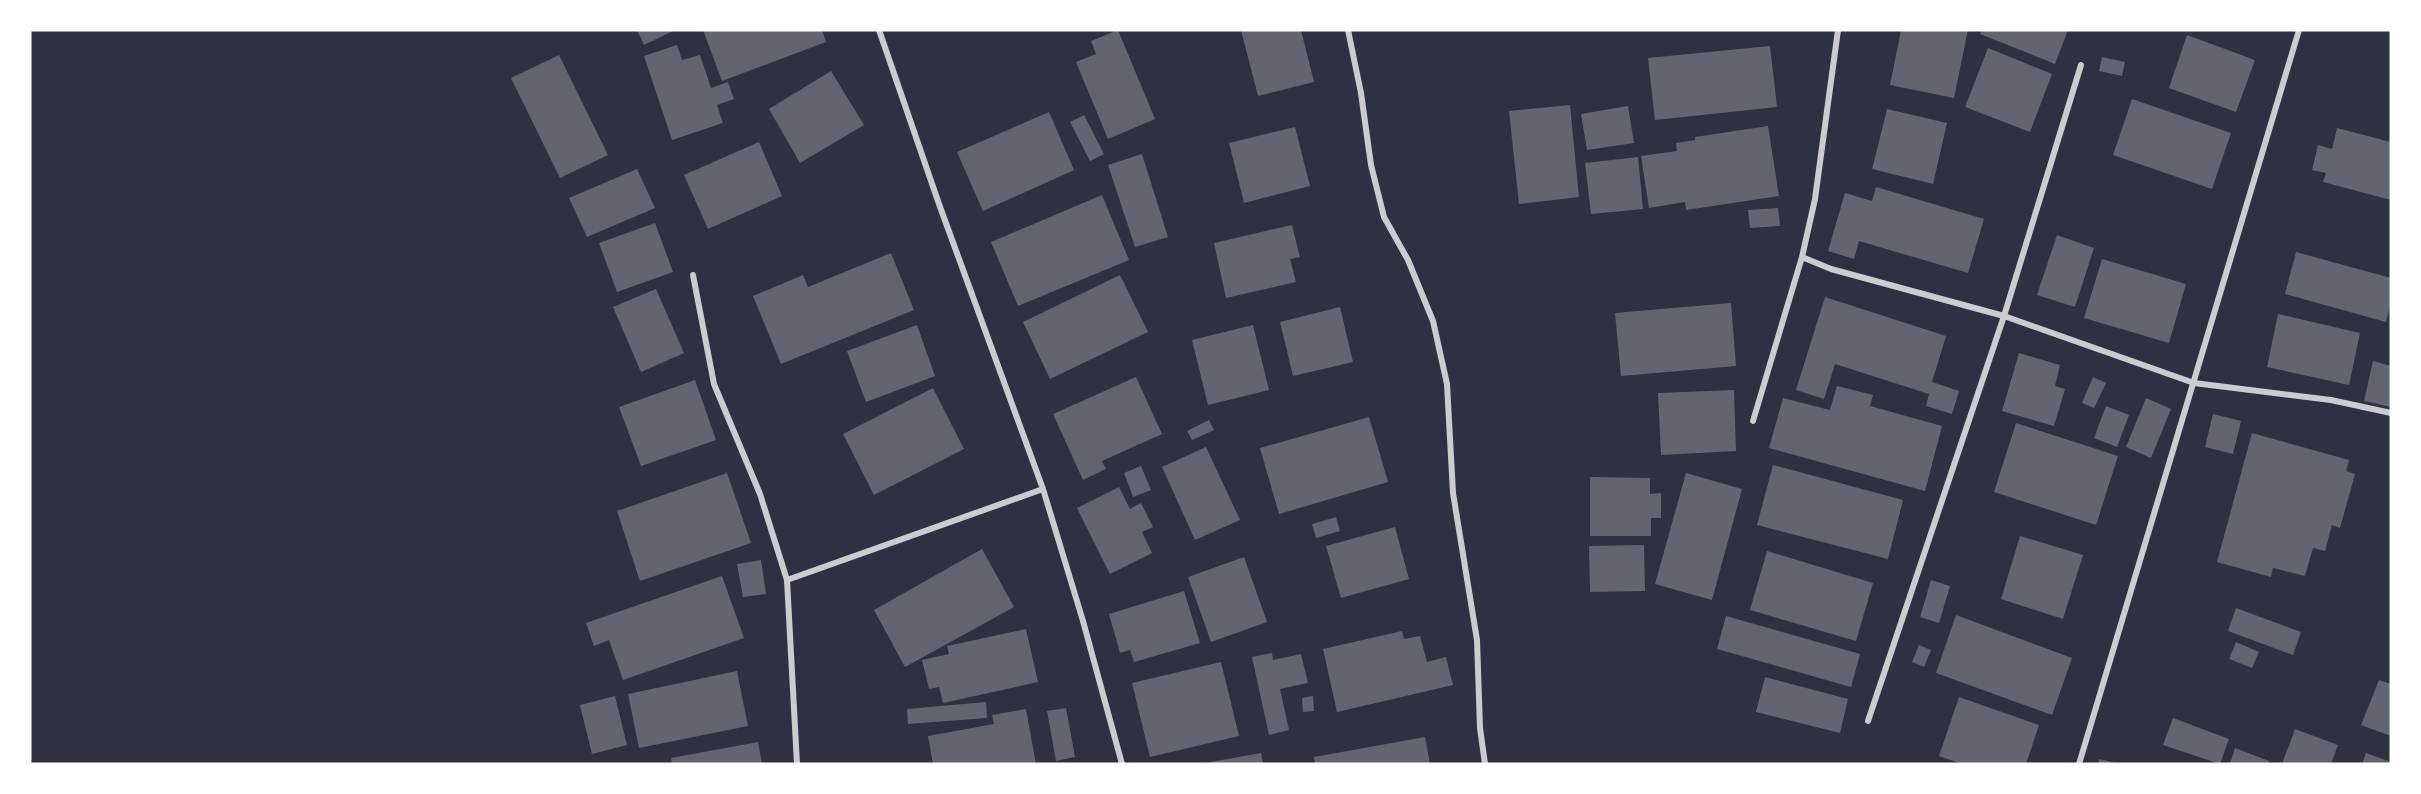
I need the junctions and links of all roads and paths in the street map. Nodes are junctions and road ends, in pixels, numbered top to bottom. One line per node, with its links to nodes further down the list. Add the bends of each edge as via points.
1 (879, 30): 12 (street)
2 (1348, 30): 17 (street, via 1384,218 1408,260 1434,321 1447,384 1453,493 1477,640)
3 (1838, 30): 6 (street, via 1815,199)
4 (2299, 30): 9 (street)
5 (2081, 65): 8 (street)
6 (1802, 257): 8 (street, via 1831,269); 11 (street)
7 (693, 275): 13 (street, via 714,384 760,494)
8 (2004, 316): 9 (street); 14 (street)
9 (2194, 383): 10 (street, via 2331,400); 18 (street)
10 (2391, 413)
11 (1753, 421)
12 (1043, 489): 13 (street); 16 (street)
13 (787, 580): 15 (street)
14 (1868, 721)
15 (797, 764)
16 (1122, 764)
17 (1485, 764)
18 (2079, 764)

